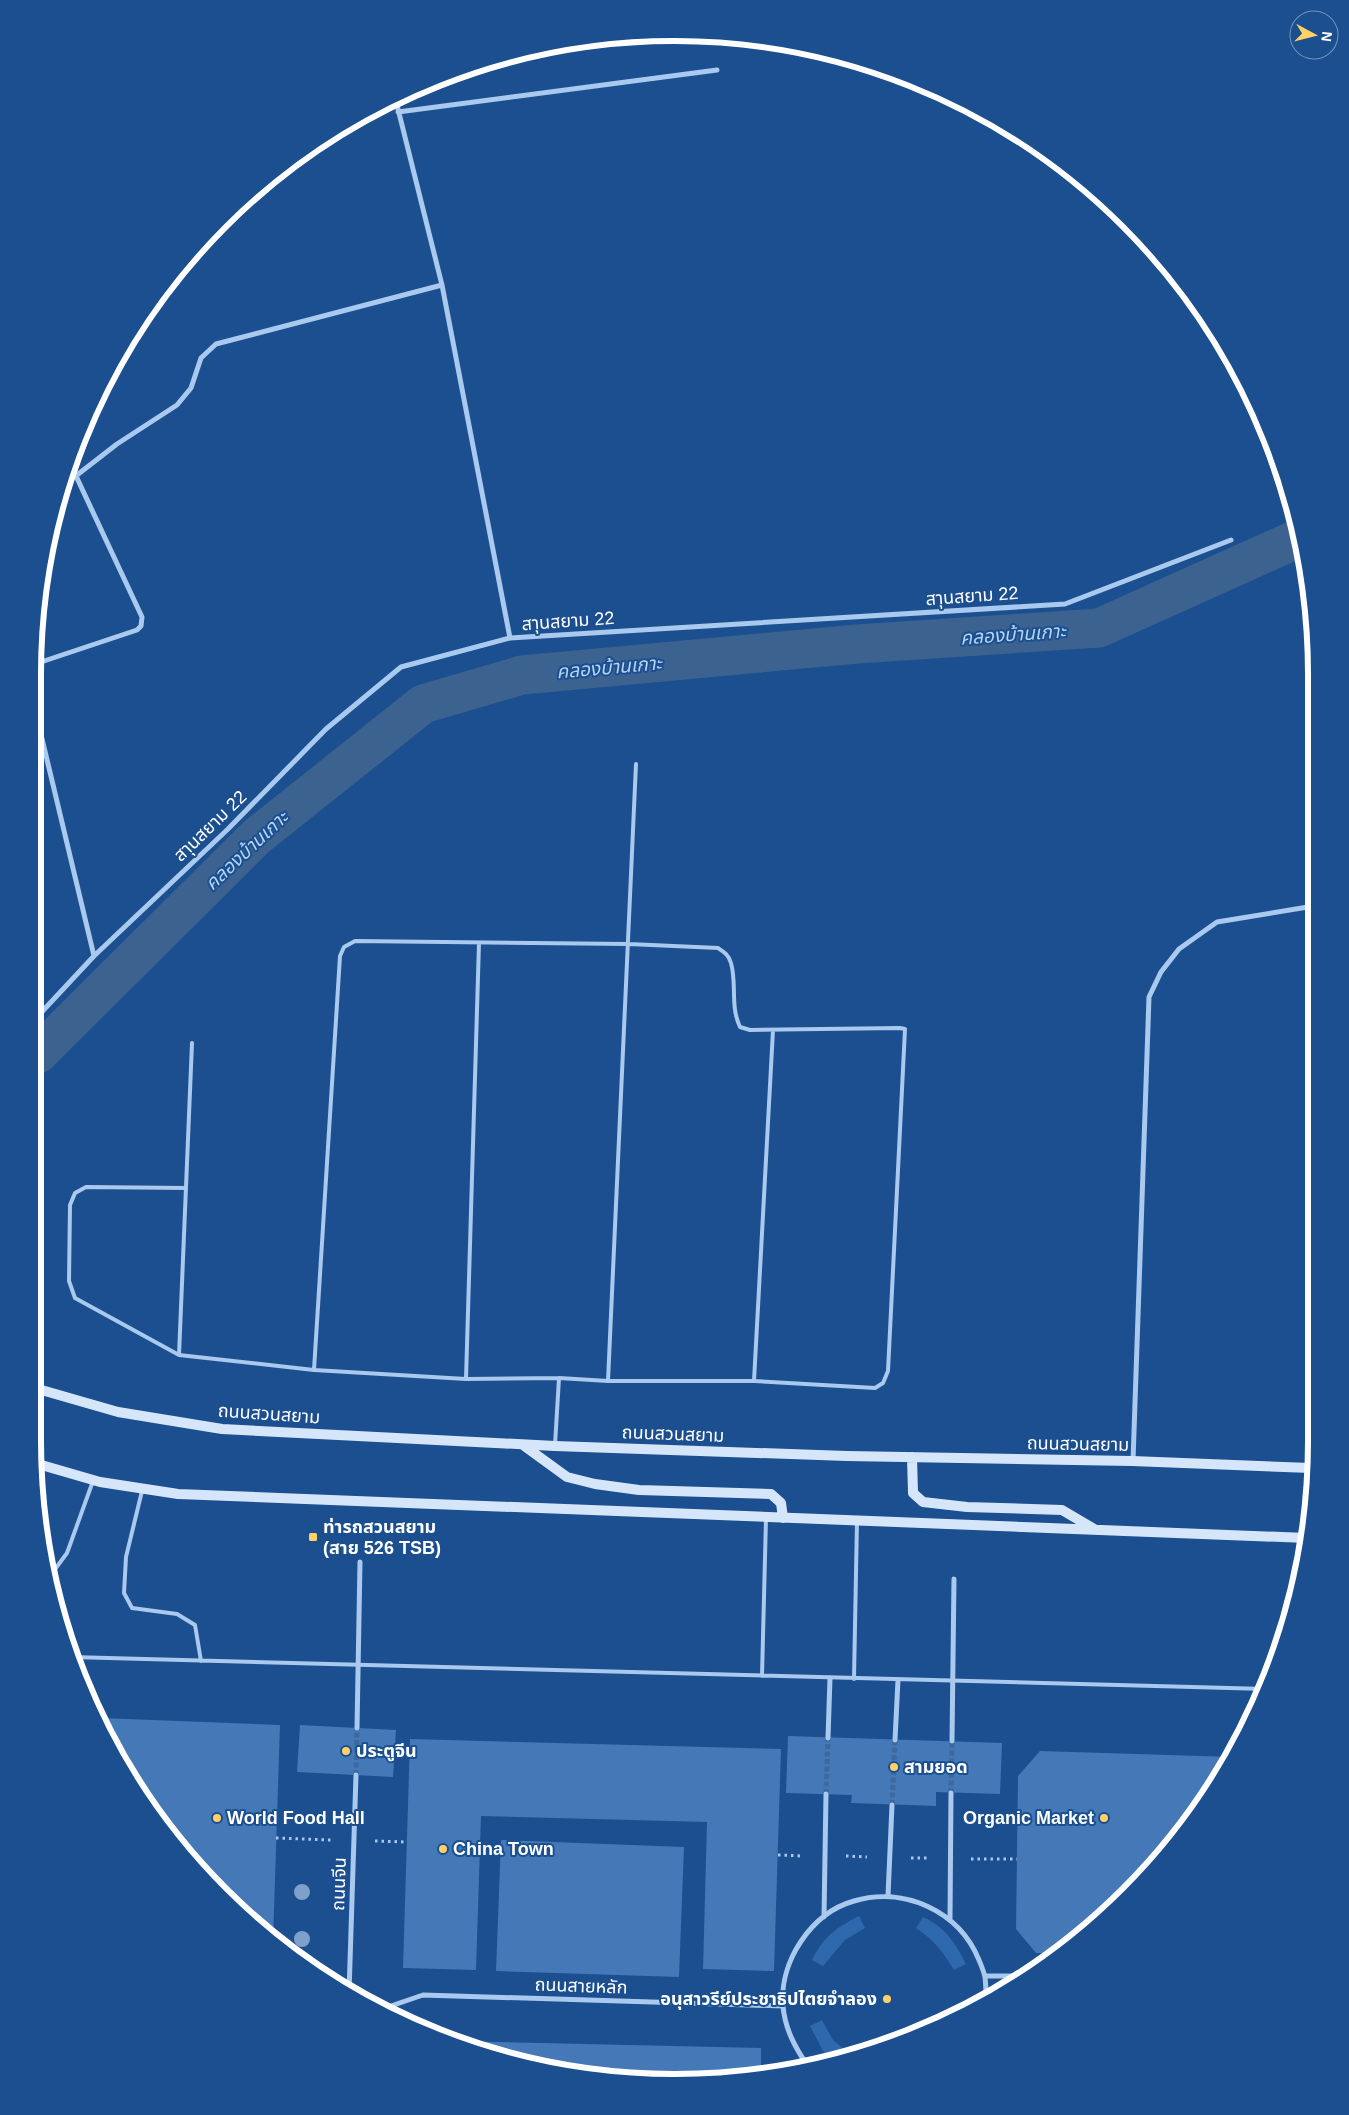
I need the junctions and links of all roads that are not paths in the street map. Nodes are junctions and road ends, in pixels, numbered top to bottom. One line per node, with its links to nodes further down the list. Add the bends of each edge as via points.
1 (717, 70): 3 (street)
2 (397, 106): 3 (street)
3 (398, 112): 4 (street)
4 (442, 285): 6 (street, via 216,344 201,358 191,388 177,405); 8 (street)
5 (75, 471): 6 (street)
6 (77, 475): 9 (street, via 142,617 141,626)
7 (1232, 540): 8 (street, สาุนสยาม 22, via 1065,604)
8 (510, 638): 15 (street, สาุนสยาม 22, via 400,667 326,729 228,829)
9 (42, 663)
10 (41, 735): 15 (street)
11 (636, 764): 14 (lane)
12 (1308, 907): 30 (street, via 1217,922 1179,949 1161,972 1149,997)
13 (479, 943): 14 (lane); 21 (lane, via 355,941 344,947 340,956); 23 (lane)
14 (628, 944): 17 (lane, via 718,948 726,953 731,963 735,1016 740,1027); 24 (lane)
15 (94, 956): 16 (street, สาุนสยาม 22)
16 (41, 1013)
17 (773, 1030): 25 (lane); 25 (lane, via 905,1029 888,1371 883,1383 875,1388)
18 (192, 1043): 19 (lane)
19 (186, 1188): 20 (lane); 20 (lane, via 86,1187 75,1193 70,1205 69,1281 74,1298)
20 (179, 1355): 21 (lane)
21 (314, 1370): 23 (lane)
22 (559, 1378): 23 (lane); 24 (lane); 28 (lane)
23 (466, 1379)
24 (608, 1381): 25 (lane)
25 (754, 1381)
26 (41, 1391): 27 (street, ถนนสวนสยาม, via 118,1412 222,1429)
27 (522, 1444): 28 (street, ถนนสวนสยาม); 36 (street, via 568,1477 595,1484 639,1490 771,1494 781,1503)
28 (555, 1446): 29 (street, ถนนสวนสยาม)
29 (912, 1457): 30 (street, ถนนสวนสยาม); 38 (street, via 913,1492 923,1502 1062,1510)
30 (1132, 1462): 32 (street, ถนนสวนสยาม)
31 (42, 1465): 33 (street)
32 (1307, 1468)
33 (93, 1480): 34 (street); 41 (lane, via 67,1553)
34 (143, 1488): 35 (street, via 178,1494); 44 (lane, via 126,1557 124,1592 132,1608 177,1614 195,1625)
35 (766, 1517): 36 (street); 46 (lane)
36 (783, 1518): 37 (street)
37 (857, 1521): 38 (street); 48 (lane)
38 (1097, 1531): 39 (street)
39 (1300, 1538)
40 (360, 1562): 45 (street)
41 (54, 1570)
42 (954, 1579): 50 (street)
43 (80, 1657): 44 (lane)
44 (200, 1661): 45 (lane)
45 (360, 1666): 46 (lane); 52 (street)
46 (762, 1676): 47 (lane)
47 (830, 1678): 48 (lane); 53 (street)
48 (854, 1678): 49 (lane)
49 (898, 1680): 50 (lane); 54 (street)
50 (953, 1681): 51 (lane); 55 (street)
51 (1257, 1689)
52 (357, 1728)
53 (828, 1738)
54 (895, 1740)
55 (952, 1741)
56 (356, 1775): 65 (street, ถนนจีน)
57 (952, 1793): 62 (street)
58 (826, 1794): 61 (street)
59 (892, 1805): 60 (street)
60 (888, 1896): 61 (street, via 854,1901); 62 (street, via 921,1902)
61 (824, 1916): 68 (street, via 800,1942 786,1972)
62 (950, 1919): 63 (street, via 972,1944)
63 (985, 1976): 64 (street); 66 (street)
64 (1012, 1976)
65 (349, 1984)
66 (986, 1992)
67 (390, 2006): 68 (street, ถนนสายหลัก, via 423,1995)
68 (782, 2006): 69 (street, via 790,2039)
69 (804, 2060)

